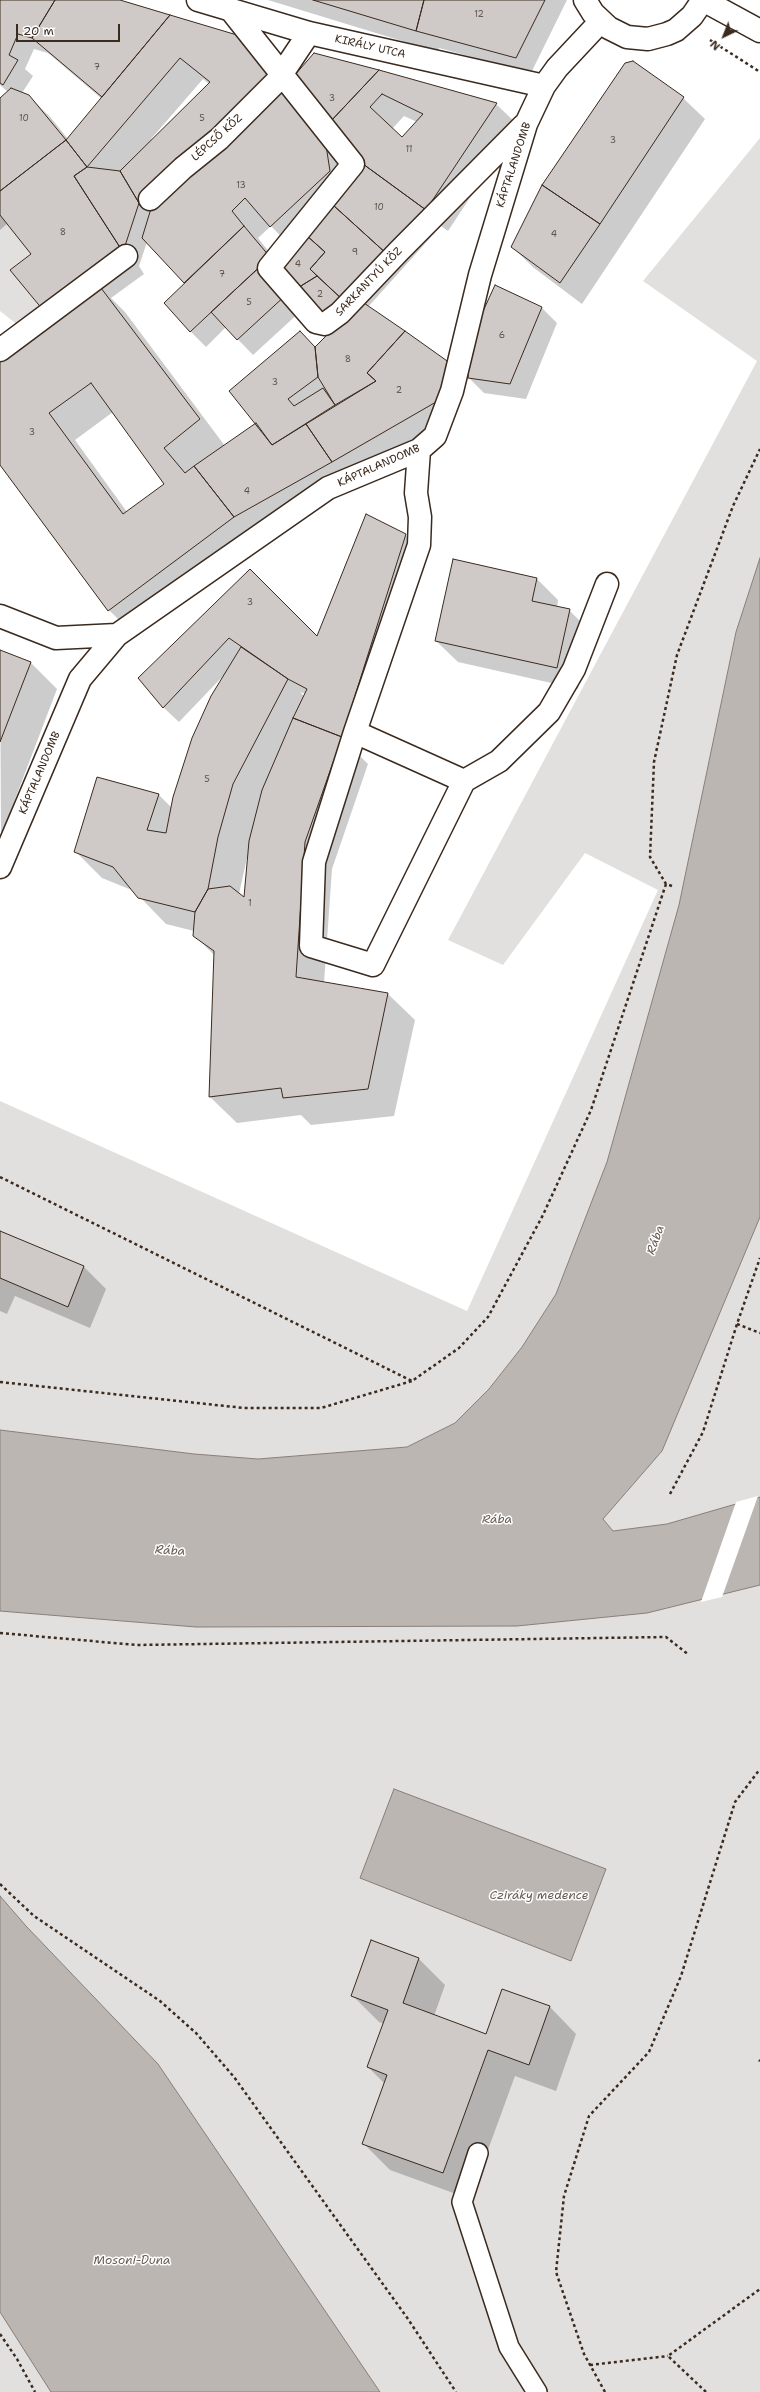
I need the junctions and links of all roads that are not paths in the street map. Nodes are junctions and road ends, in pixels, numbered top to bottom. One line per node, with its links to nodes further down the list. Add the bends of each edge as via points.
1 (198, 0): 4 (street, KIRÁLY UTCA)
2 (585, 0): 5 (street)
3 (703, 0): 5 (street, via 691,28 648,39 628,37); 6 (street)
4 (230, 9): 7 (street, KIRÁLY UTCA); 8 (street)
5 (601, 21): 9 (street, KÁPTALANDOMB)
6 (760, 31)
7 (309, 33): 8 (street, LÉPCSŐ KÖZ); 9 (street, KIRÁLY UTCA)
8 (282, 74): 10 (street, SARKANTYÚ KÖZ, via 353,164 269,268 316,322 325,324 340,313); 11 (street, LÉPCSŐ KÖZ, via 219,139 182,168)
9 (544, 86): 10 (street, KÁPTALANDOMB)
10 (526, 124): 14 (street, KÁPTALANDOMB, via 480,275 452,390 435,436)
11 (150, 199)
12 (126, 256): 13 (street)
13 (0, 350)
14 (420, 450): 17 (street, KÁPTALANDOMB, via 328,488); 18 (street, via 416,493 420,517 419,545)
15 (606, 584): 19 (street, via 574,669 549,712 499,761)
16 (0, 616): 17 (street, via 56,638)
17 (116, 634): 20 (street, KÁPTALANDOMB, via 80,679)
18 (355, 732): 19 (street); 19 (street, via 314,862 311,946 373,965)
19 (464, 782)
20 (0, 867)
21 (478, 2153): 22 (lane, via 462,2202 509,2347)
22 (537, 2392)

